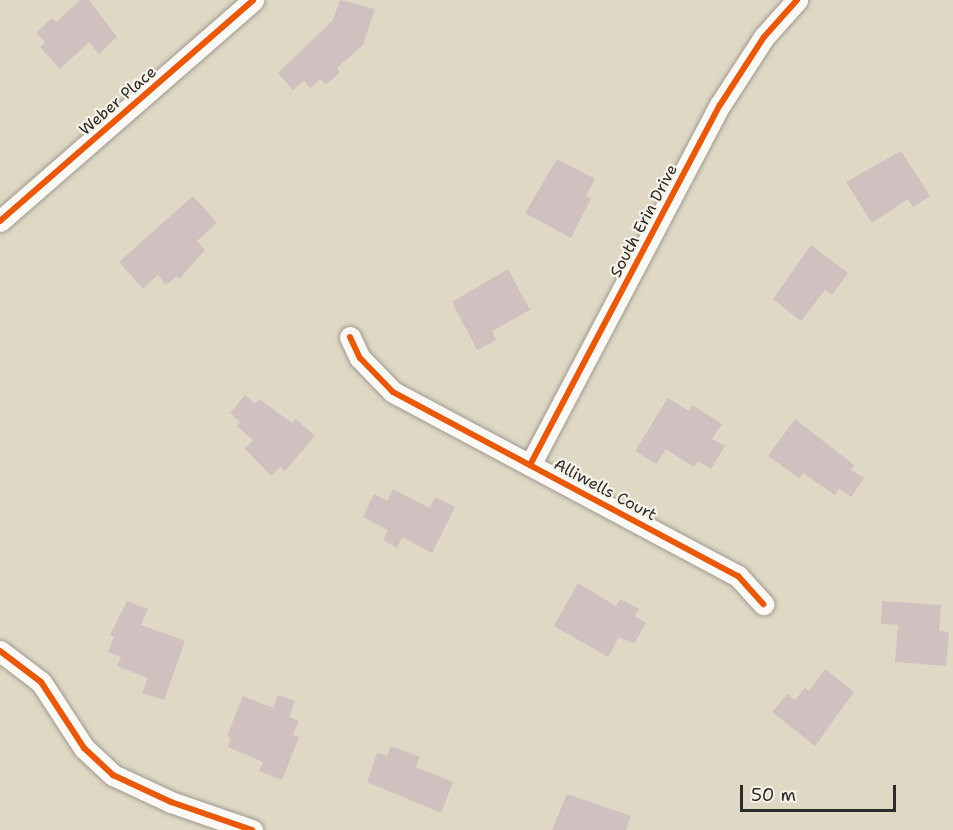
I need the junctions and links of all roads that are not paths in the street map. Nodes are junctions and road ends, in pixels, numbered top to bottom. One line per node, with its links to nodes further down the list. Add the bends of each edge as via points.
1 (253, 0): 3 (street, Weber Place)
2 (797, 0): 5 (street, South Erin Drive, via 764,37 720,105)
3 (0, 221)
4 (351, 337): 5 (street, Alliwells Court, via 365,365 393,392)
5 (530, 465): 6 (street, Alliwells Court, via 738,576)
6 (763, 604)
7 (0, 651): 8 (street, via 41,682 84,748 113,775)
8 (252, 830)

